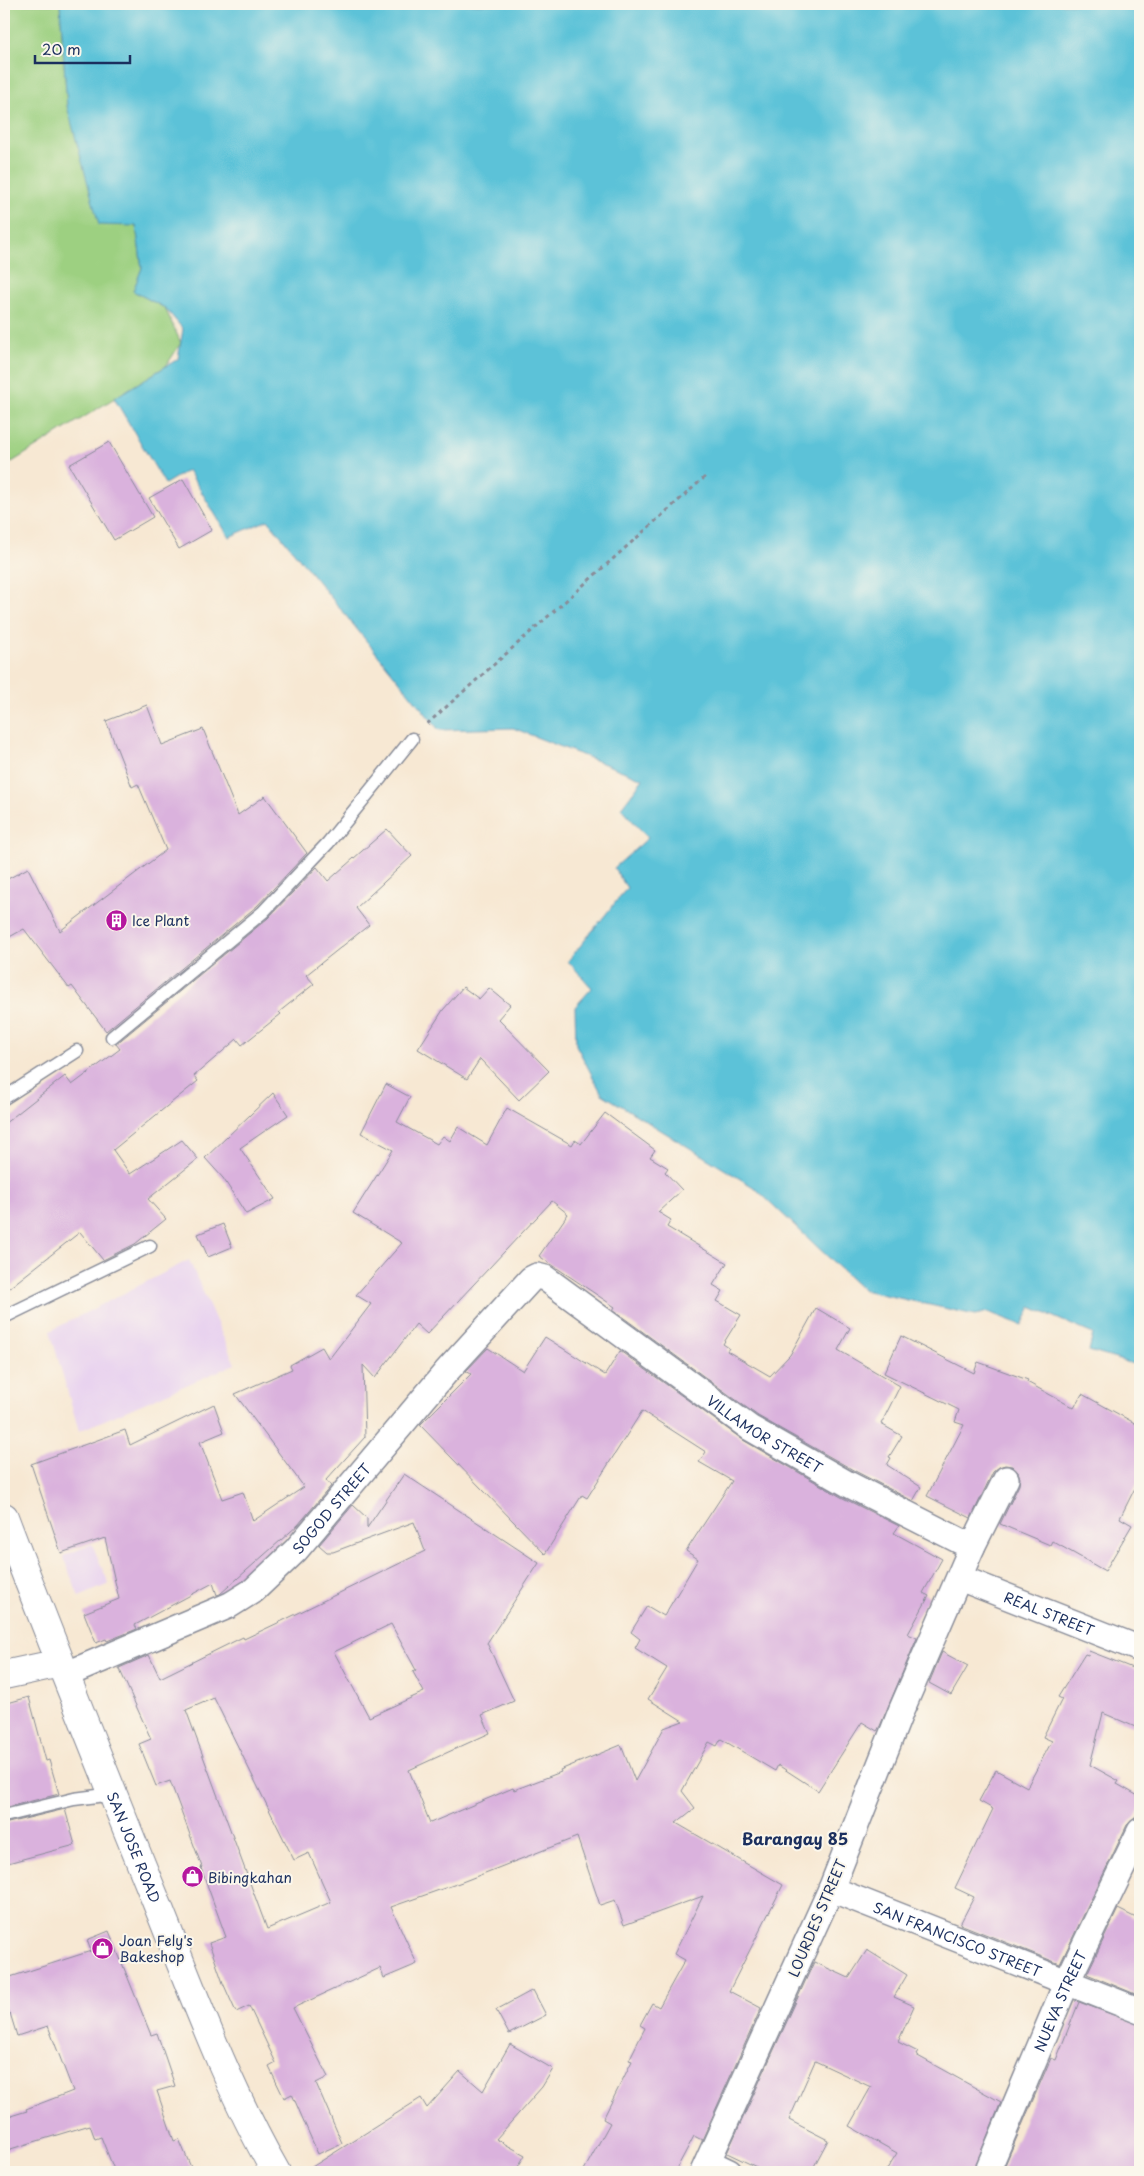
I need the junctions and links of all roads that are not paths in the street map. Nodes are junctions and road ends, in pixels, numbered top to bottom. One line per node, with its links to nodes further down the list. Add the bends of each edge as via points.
1 (412, 739): 2 (lane, via 328,843 263,912)
2 (112, 1037)
3 (77, 1051): 4 (lane)
4 (4, 1098)
5 (150, 1246): 7 (lane)
6 (545, 1278): 10 (street, VILLAMOR STREET, via 750,1428 848,1484); 13 (street, SOGOD STREET, via 537,1276 531,1279 446,1372 296,1550 254,1590 230,1605)
7 (4, 1318)
8 (1006, 1479): 10 (street)
9 (4, 1517): 13 (main road, SAN JOSE ROAD)
10 (972, 1547): 11 (street)
11 (960, 1578): 12 (street, REAL STREET); 18 (street, LOURDES STREET, via 901,1711)
12 (1140, 1649)
13 (62, 1669): 14 (main road); 15 (main road, SAN JOSE ROAD)
14 (4, 1675)
15 (113, 1794): 16 (lane, via 74,1798); 22 (main road, SAN JOSE ROAD, via 183,1970 246,2114)
16 (4, 1816)
17 (1140, 1831): 19 (street, NUEVA STREET)
18 (831, 1889): 19 (street, SAN FRANCISCO STREET); 21 (street, LOURDES STREET)
19 (1066, 1984): 20 (street, SAN FRANCISCO STREET); 23 (street, NUEVA STREET)
20 (1140, 2011)
21 (714, 2169)
22 (276, 2172)
23 (987, 2172)

